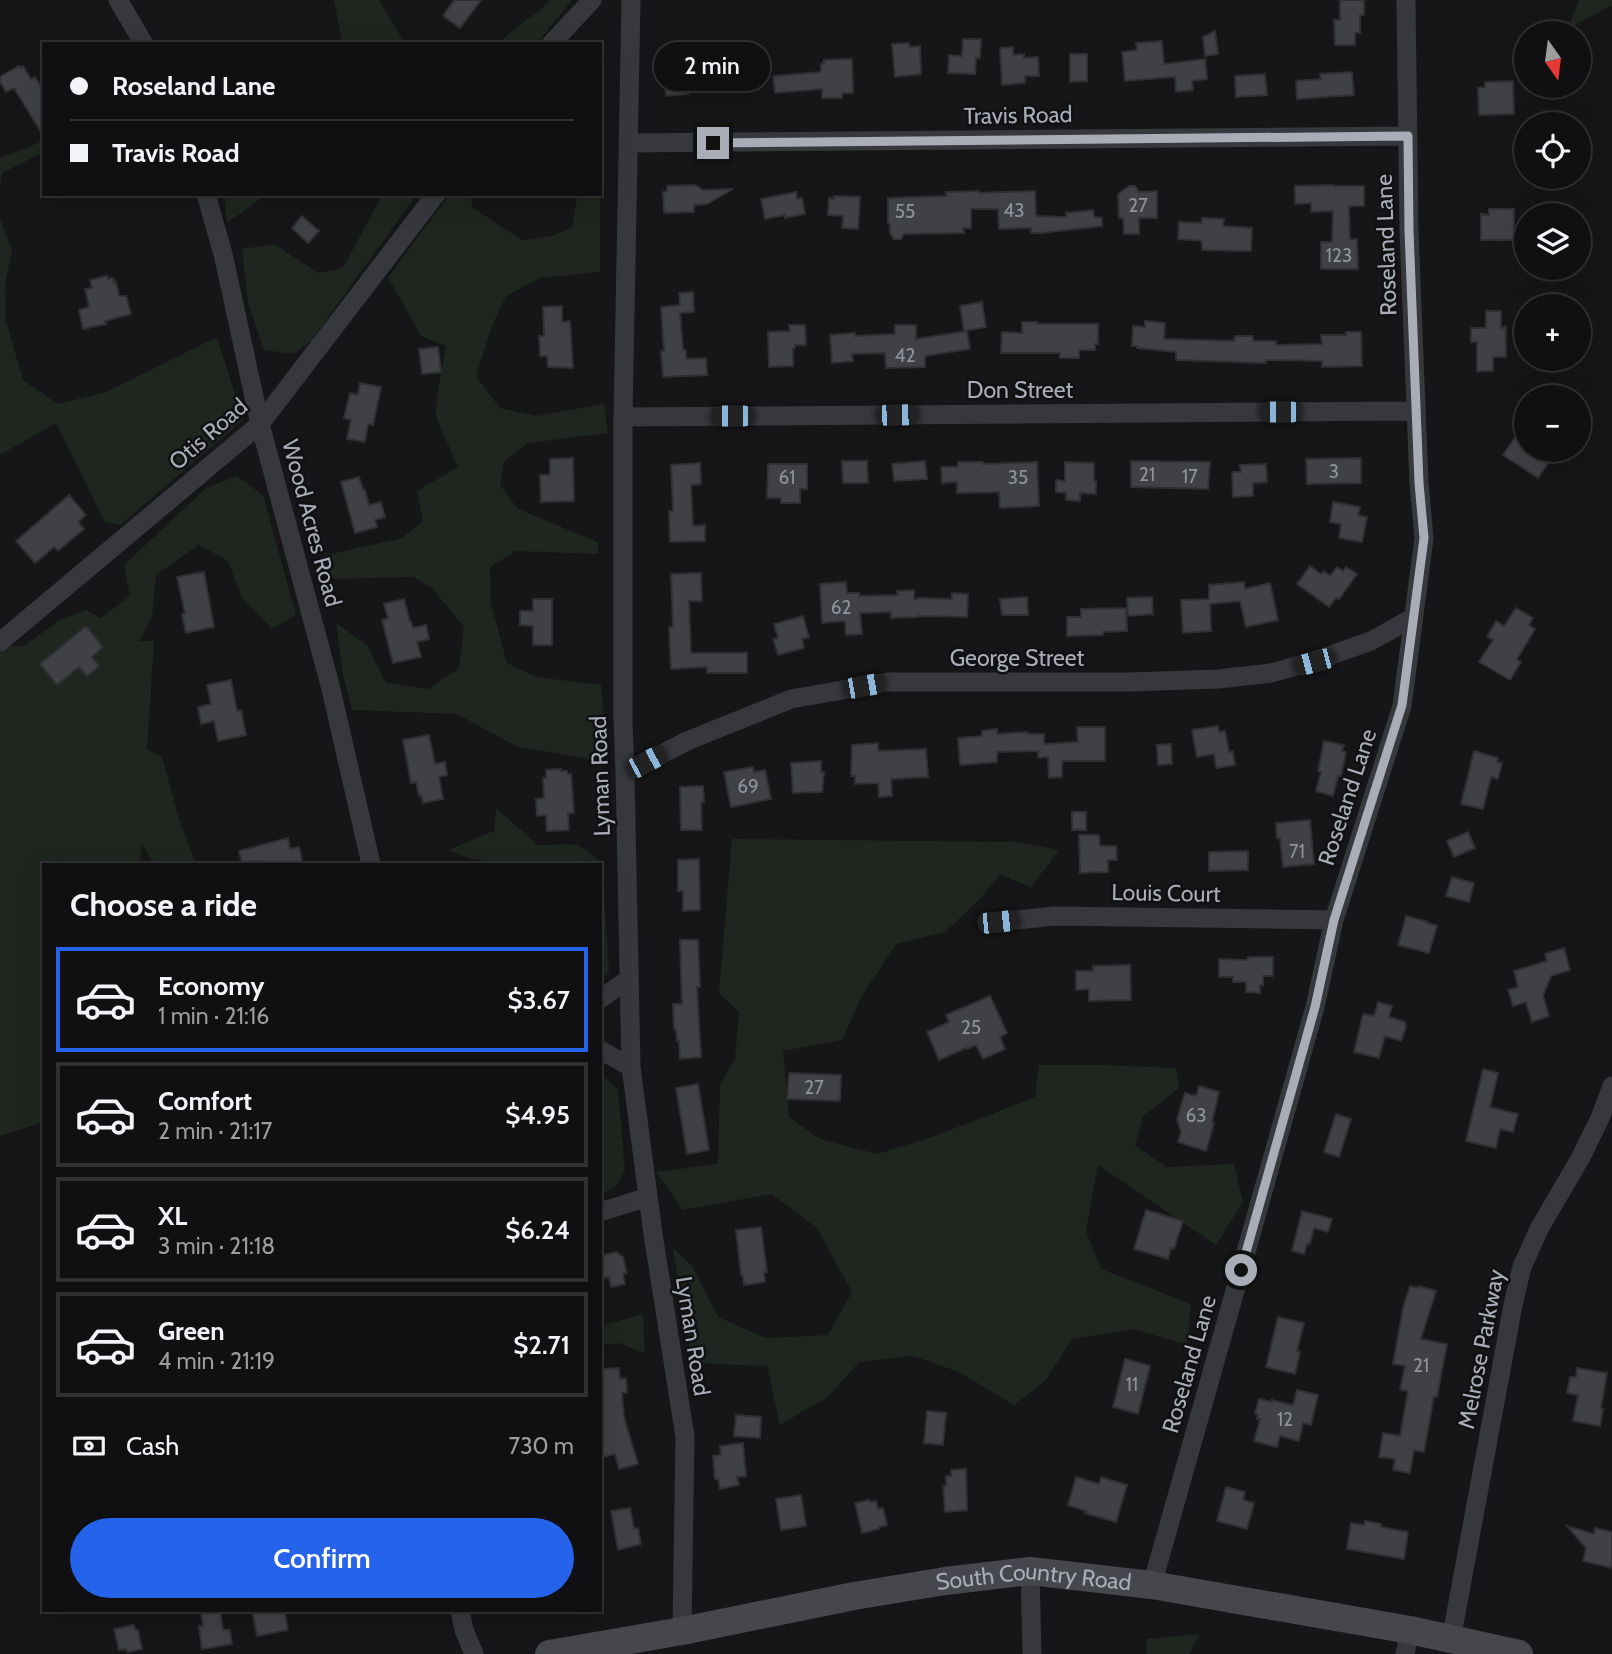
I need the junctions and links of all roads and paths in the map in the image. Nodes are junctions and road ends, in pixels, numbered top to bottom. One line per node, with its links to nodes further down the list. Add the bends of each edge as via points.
1 (118, 0): 5 (street)
2 (592, 0): 6 (street)
3 (631, 0): 8 (street, Lyman Road)
4 (1406, 0): 7 (street, Roseland Lane)
5 (143, 42)
6 (553, 42)
7 (1408, 136): 8 (street, Travis Road); 11 (street, Roseland Lane)
8 (629, 144): 12 (street, Lyman Road)
9 (207, 196): 13 (street, Wood Acres Road)
10 (434, 196): 13 (street, Otis Road)
11 (1416, 411): 12 (street, Don Street); 14 (street, Roseland Lane, via 1424,538)
12 (623, 417): 16 (street, Lyman Road)
13 (260, 424): 15 (street, Otis Road); 17 (street, Wood Acres Road, via 330,685)
14 (1414, 617): 16 (street, George Street, via 1371,641 1271,673 1129,682 888,682 791,699 687,741); 18 (street, Roseland Lane, via 1402,705)
15 (0, 642)
16 (625, 773): 20 (street, Lyman Road)
17 (371, 863)
18 (1334, 920): 19 (street, Louis Court, via 1054,916); 28 (street, Roseland Lane, via 1315,1007)
19 (998, 922)
20 (629, 979): 21 (street); 23 (street, Lyman Road)
21 (602, 998)
22 (602, 1051): 23 (street)
23 (631, 1068): 25 (street, Lyman Road)
24 (1612, 1086): 31 (street, Melrose Parkway, via 1581,1157 1522,1268)
25 (648, 1197): 26 (street); 30 (street, Lyman Road, via 685,1437)
26 (602, 1211)
27 (1030, 1571): 28 (main road, South Country Road); 30 (main road, South Country Road, via 855,1596); 35 (street)
28 (1152, 1585): 32 (main road, South Country Road)
29 (460, 1612): 33 (street)
30 (682, 1631): 34 (main road, South Country Road)
31 (1451, 1640): 32 (main road, South Country Road); 36 (main road, South Country Road)
32 (1407, 1642)
33 (474, 1654)
34 (549, 1654)
35 (1032, 1654)
36 (1519, 1654)

